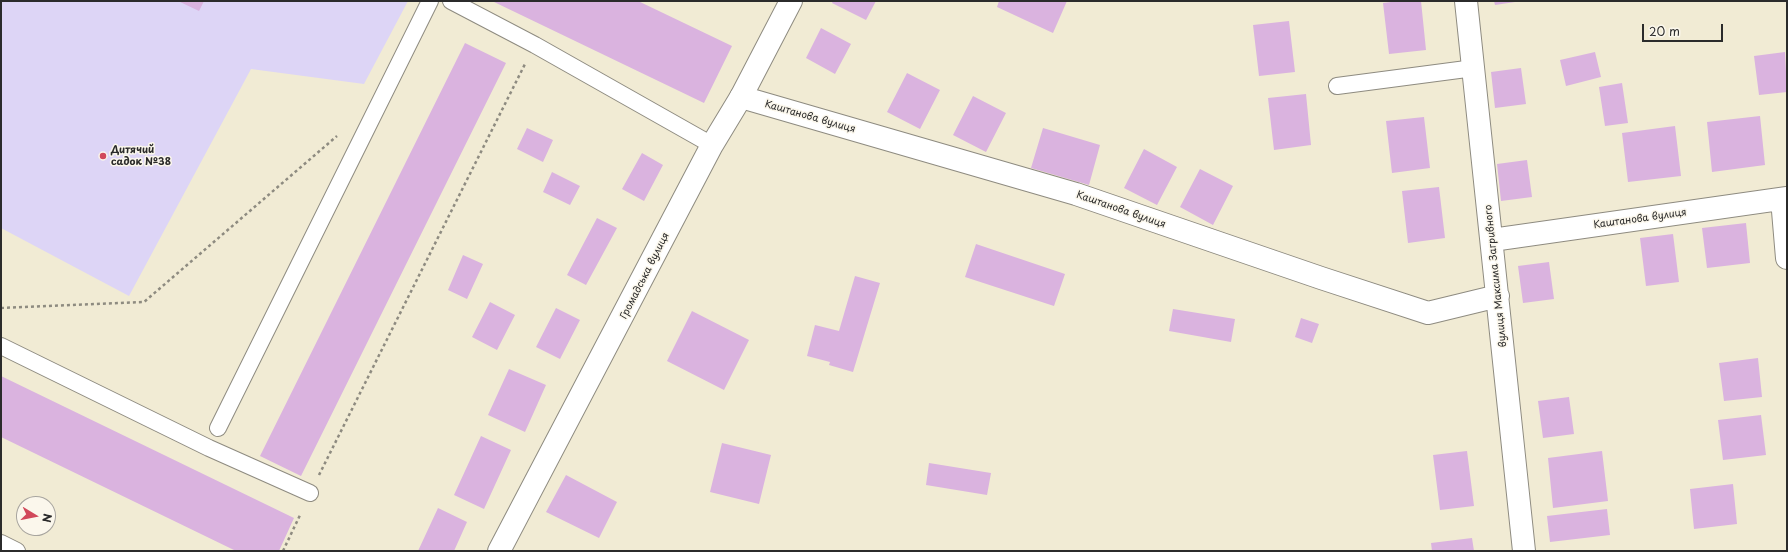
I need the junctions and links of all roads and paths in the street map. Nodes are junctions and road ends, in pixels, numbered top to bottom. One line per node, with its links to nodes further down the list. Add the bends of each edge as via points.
1 (430, 1): 17 (lane)
2 (450, 1): 5 (lane)
3 (791, 1): 8 (street, Громадська вулиця)
4 (1466, 1): 6 (street, вулиця Максима Загривного)
5 (535, 45): 10 (lane); 18 (path)
6 (1474, 68): 7 (lane); 12 (street, вулиця Максима Загривного)
7 (1337, 86)
8 (741, 97): 10 (street, Громадська вулиця); 14 (street, Каштанова вулиця, via 1076,194 1428,313)
9 (340, 134): 15 (path, via 144,302)
10 (712, 145): 22 (street, Громадська вулиця)
11 (1784, 198): 12 (street, Каштанова вулиця); 13 (street)
12 (1492, 240): 14 (street, вулиця Максима Загривного)
13 (1787, 258)
14 (1498, 296): 23 (street, вулиця Максима Загривного)
15 (1, 308)
16 (1, 346): 18 (lane, via 209,448)
17 (218, 428)
18 (310, 494): 21 (path)
19 (1, 543): 20 (lane)
20 (17, 551)
21 (283, 551)
22 (500, 551)
23 (1524, 551)

